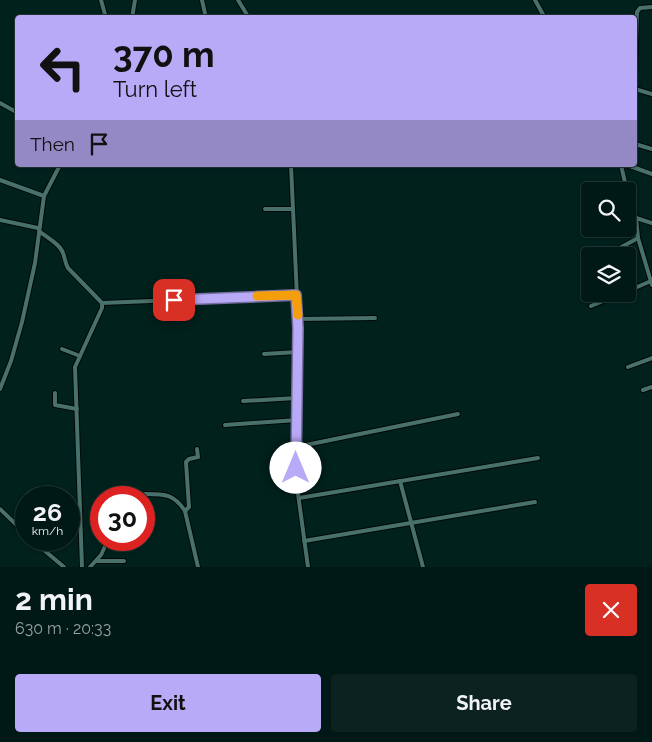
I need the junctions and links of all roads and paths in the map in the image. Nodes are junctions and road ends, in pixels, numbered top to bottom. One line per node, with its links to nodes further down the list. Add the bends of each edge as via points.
1 (102, 0): 7 (street)
2 (135, 0): 8 (street)
3 (202, 0): 9 (street)
4 (239, 0): 10 (street)
5 (535, 0): 11 (street)
6 (652, 7): 12 (street, via 640,8)
7 (105, 15)
8 (132, 15)
9 (205, 15)
10 (247, 15)
11 (543, 15)
12 (637, 15)
13 (637, 90): 14 (street)
14 (652, 94)
15 (0, 103): 16 (street)
16 (15, 111)
17 (637, 145): 18 (street)
18 (652, 149)
19 (59, 167): 26 (street)
20 (290, 167): 28 (street)
21 (621, 167): 25 (street)
22 (633, 167): 23 (street)
23 (652, 174)
24 (0, 180): 26 (street)
25 (625, 182)
26 (44, 196): 32 (street)
27 (265, 209): 28 (street)
28 (293, 209): 37 (street)
29 (636, 218): 31 (street); 33 (street)
30 (0, 220): 32 (street)
31 (652, 222)
32 (39, 230): 39 (street, via 63,251 68,268); 50 (street, via 22,322)
33 (638, 238): 34 (street); 35 (street)
34 (622, 247)
35 (651, 283): 36 (street)
36 (636, 288)
37 (296, 295): 39 (street); 42 (street)
38 (601, 302): 40 (street)
39 (102, 303): 46 (street)
40 (591, 306)
41 (375, 318): 42 (street)
42 (298, 319): 44 (street)
43 (62, 349): 46 (street)
44 (298, 352): 45 (street); 53 (street)
45 (264, 354)
46 (80, 356): 55 (street, via 76,367)
47 (652, 358): 48 (street)
48 (628, 367)
49 (652, 387): 51 (street)
50 (0, 389)
51 (643, 390)
52 (55, 393): 55 (street, via 55,406)
53 (297, 398): 54 (street); 57 (street)
54 (244, 401)
55 (77, 409): 76 (street)
56 (458, 414): 59 (street)
57 (297, 420): 58 (street); 59 (street)
58 (225, 425)
59 (296, 447): 64 (street)
60 (197, 449): 67 (street, via 198,457 186,462 188,507)
61 (538, 458): 62 (street)
62 (400, 481): 64 (street); 68 (street)
63 (155, 494): 67 (street, via 177,500)
64 (298, 498): 70 (street)
65 (534, 502): 68 (street)
66 (0, 509): 69 (street)
67 (185, 511): 78 (street)
68 (412, 522): 70 (street); 80 (street)
69 (15, 523)
70 (304, 540): 79 (street)
71 (45, 551): 75 (street)
72 (102, 551): 73 (street)
73 (97, 561): 74 (street); 77 (street)
74 (124, 561)
75 (64, 567)
76 (82, 567)
77 (90, 567)
78 (198, 567)
79 (308, 567)
80 (423, 567)

